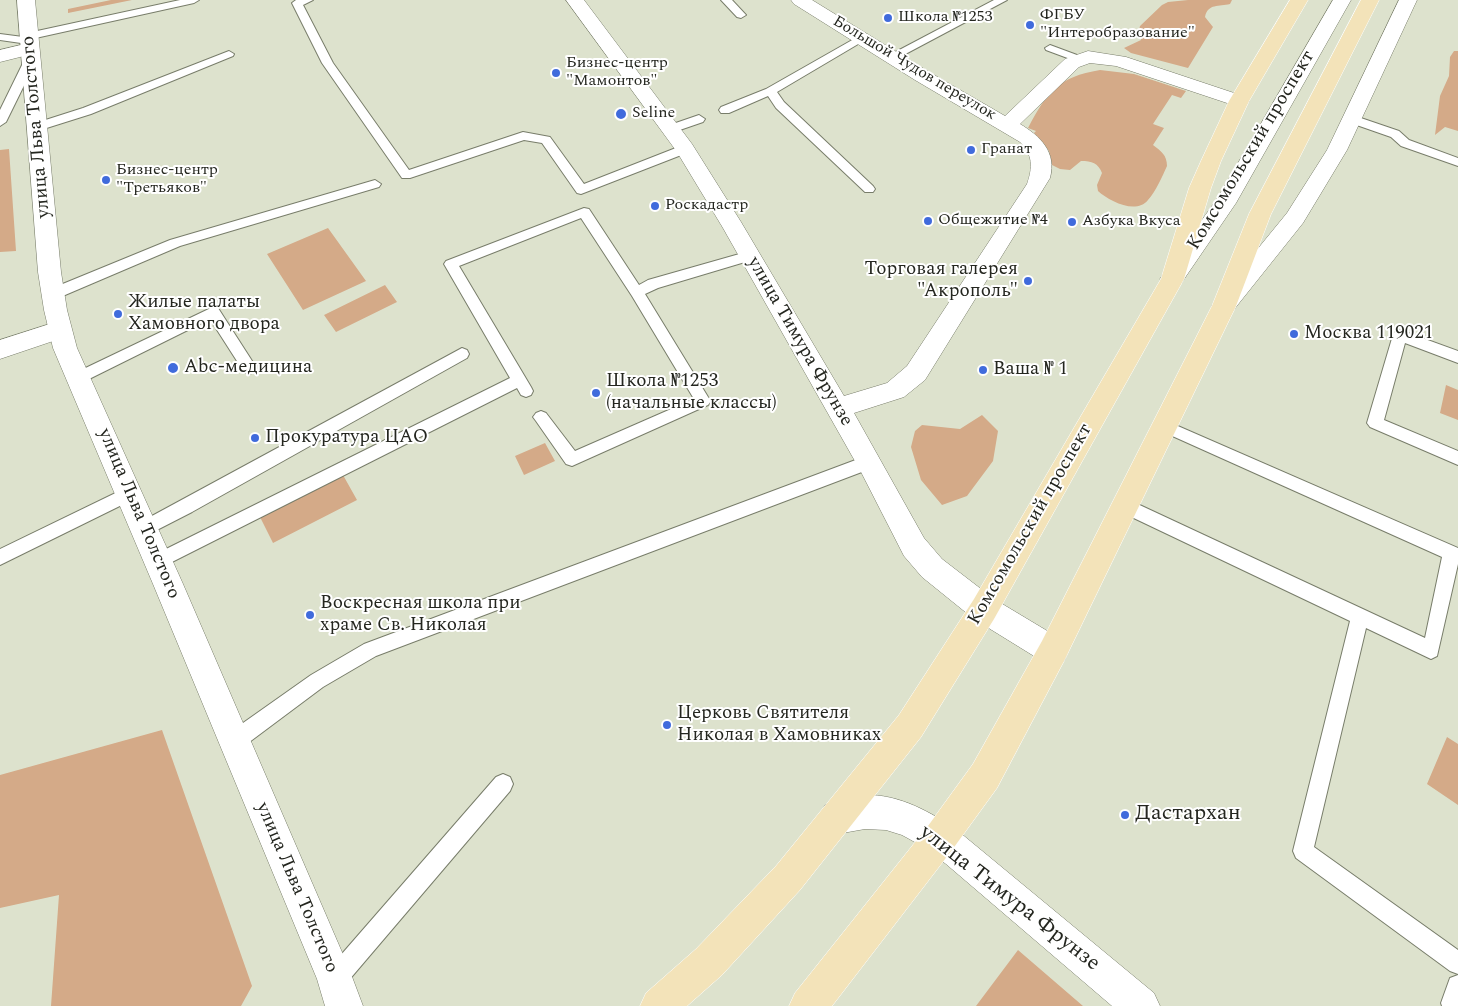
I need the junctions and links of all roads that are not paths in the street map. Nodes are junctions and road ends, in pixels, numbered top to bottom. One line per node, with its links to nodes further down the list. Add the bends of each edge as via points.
1 (26, 0): 15 (street, улица Льва Толстого)
2 (194, 0): 15 (lane)
3 (308, 0): 30 (lane, via 297,3 328,63 406,175 523,136 546,140 581,190)
4 (575, 0): 29 (street, улица Тимура Фрунзе)
5 (726, 0): 12 (lane)
6 (800, 0): 14 (street, Большой Чудов переулок)
7 (1002, 0): 19 (lane)
8 (1299, 0): 22 (main road)
9 (1342, 0): 35 (street, Комсомольский проспект, via 1225,203)
10 (1370, 0): 38 (main road, Комсомольский проспект, via 1260,214)
11 (1408, 0): 25 (street)
12 (741, 16)
13 (0, 37): 15 (lane)
14 (860, 38): 19 (street, Большой Чудов переулок); 21 (lane)
15 (29, 47): 18 (street); 26 (lane); 28 (street, улица Льва Толстого)
16 (1050, 48): 20 (lane)
17 (229, 54): 28 (lane, via 87,111)
18 (0, 56)
19 (892, 57): 27 (street, Большой Чудов переулок)
20 (1081, 60): 22 (street, via 1096,57 1119,61); 27 (street, Большой Чудов переулок, via 1072,63)
21 (770, 91): 23 (lane); 33 (lane, via 780,105)
22 (1239, 101): 35 (main road, via 1200,188)
23 (725, 110)
24 (699, 119): 29 (lane)
25 (1352, 119): 31 (lane); 38 (street, via 1338,150 1295,218)
26 (0, 122)
27 (1008, 124): 45 (street, via 1027,137 1040,152 1042,173 1037,185 916,373 894,390)
28 (36, 127): 37 (street, улица Льва Толстого)
29 (671, 129): 30 (street, улица Тимура Фрунзе)
30 (685, 149): 34 (street, улица Тимура Фрунзе)
31 (1458, 162)
32 (375, 184): 37 (lane, via 176,243)
33 (869, 189)
34 (750, 256): 36 (lane, via 652,284); 45 (street, улица Тимура Фрунзе)
35 (1172, 279): 56 (main road, Комсомольский проспект)
36 (637, 292): 46 (lane, via 703,401 572,459); 55 (lane, via 584,212 450,264 523,385)
37 (53, 294): 39 (street, улица Льва Толстого)
38 (1224, 306): 47 (main road, Комсомольский проспект)
39 (59, 330): 40 (street); 44 (street, улица Льва Толстого)
40 (0, 350)
41 (462, 354): 52 (lane)
42 (1458, 357): 48 (lane, via 1400,335 1375,423)
43 (250, 368): 44 (lane, via 213,312)
44 (78, 378): 50 (street, улица Льва Толстого)
45 (837, 408): 49 (street, улица Тимура Фрунзе)
46 (541, 417)
47 (1164, 426): 51 (main road, Комсомольский проспект); 53 (lane)
48 (1458, 458)
49 (869, 462): 56 (street, улица Тимура Фрунзе, via 914,547 932,568); 59 (lane, via 370,650 317,681)
50 (130, 492): 52 (street, улица Льва Толстого); 54 (lane)
51 (1125, 506): 57 (lane); 58 (main road, Комсомольский проспект)
52 (145, 528): 55 (street, улица Льва Толстого)
53 (1455, 555): 57 (lane, via 1431,650)
54 (0, 557)
55 (160, 560): 59 (street, улица Льва Толстого)
56 (984, 609): 58 (street, улица Тимура Фрунзе); 61 (main road, Комсомольский проспект, via 910,726)
57 (1360, 617): 63 (lane, via 1303,851)
58 (1054, 652): 62 (main road, Комсомольский проспект, via 985,776)
59 (234, 742): 64 (street, улица Льва Толстого)
60 (503, 784): 64 (lane)
61 (837, 818): 62 (street, улица Тимура Фрунзе, via 861,811 892,814); 65 (main road, Комсомольский проспект, via 788,878 710,962)
62 (940, 838): 66 (main road, Комсомольский проспект); 67 (street, улица Тимура Фрунзе)
63 (1458, 963)
64 (339, 992)
65 (659, 1006)
66 (808, 1006)
67 (1141, 1006)

